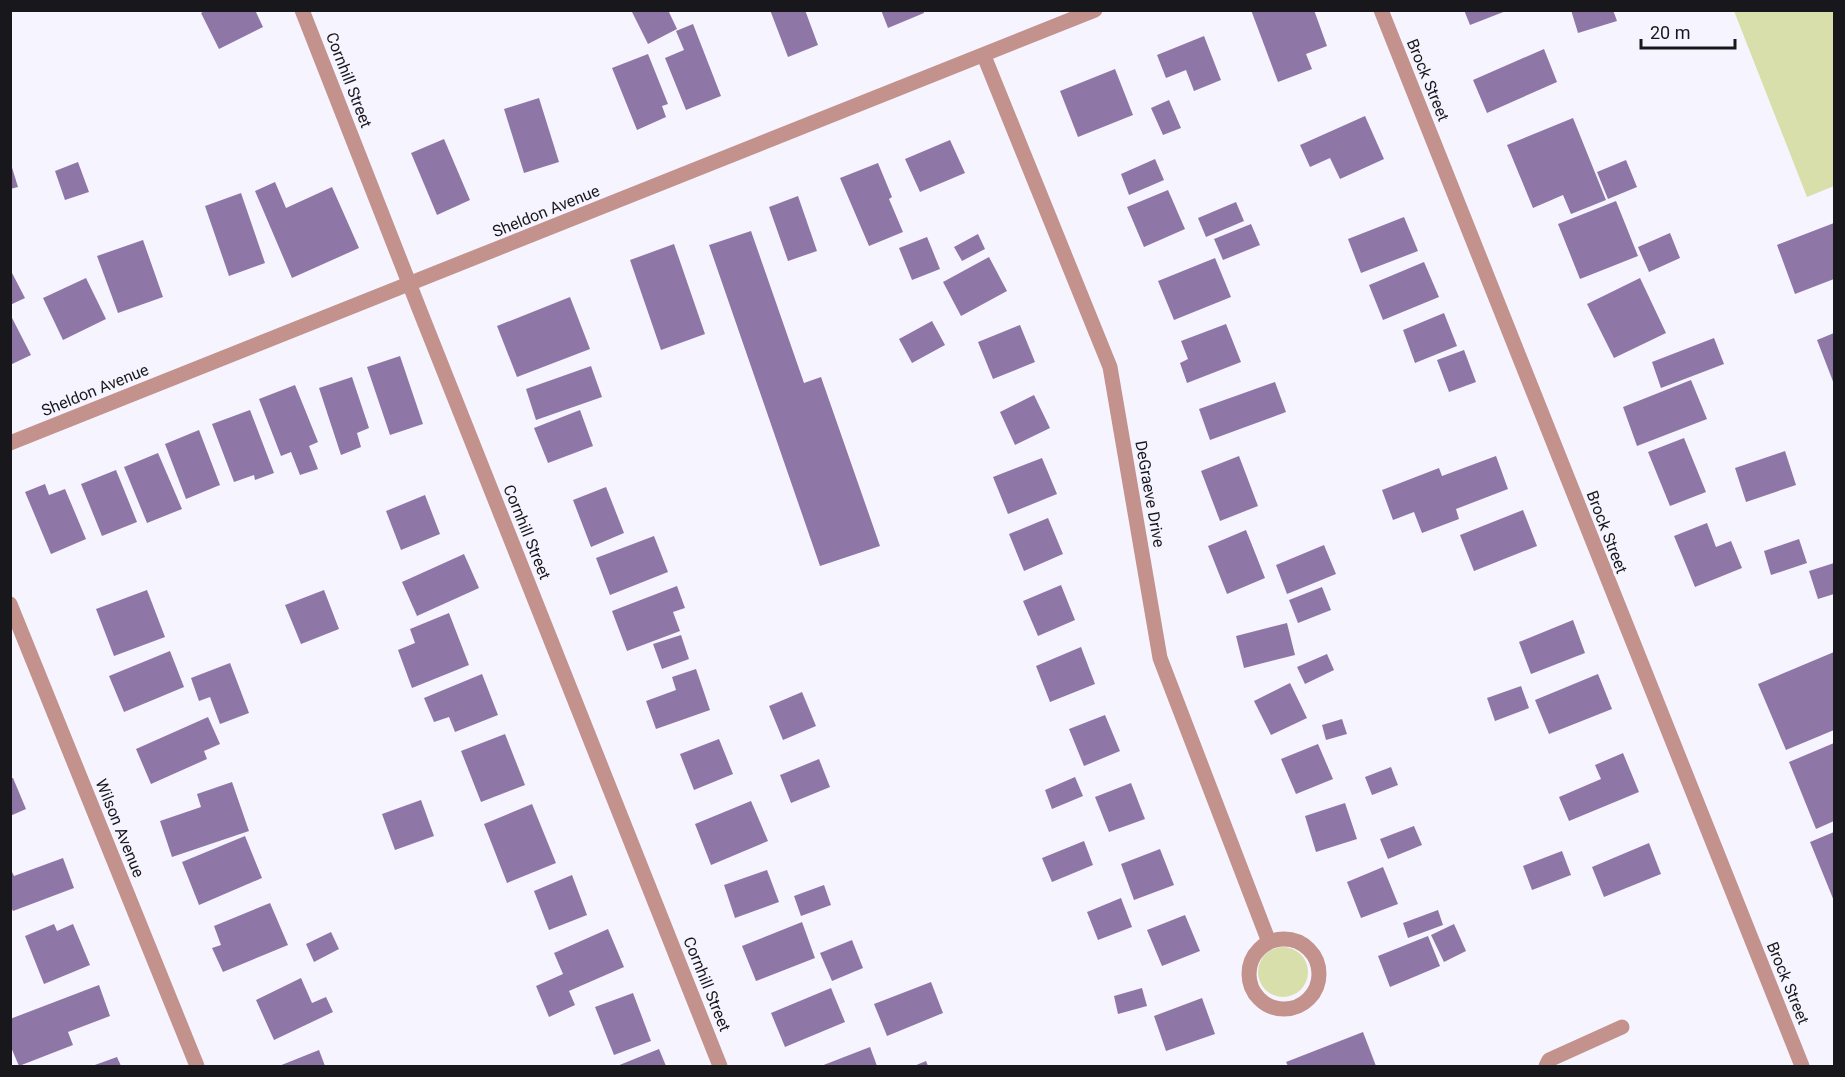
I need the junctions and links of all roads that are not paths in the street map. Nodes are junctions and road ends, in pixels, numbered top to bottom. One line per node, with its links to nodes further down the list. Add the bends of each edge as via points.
1 (303, 10): 5 (street, Cornhill Street)
2 (1095, 10): 4 (street, Sheldon Avenue)
3 (1381, 10): 13 (street, Brock Street)
4 (984, 56): 5 (street, Sheldon Avenue); 8 (street, DeGraeve Drive, via 1110,367 1160,658)
5 (409, 285): 6 (street, Sheldon Avenue); 11 (street, Cornhill Street)
6 (10, 443)
7 (10, 604): 10 (street, Wilson Avenue)
8 (1269, 942): 8 (street, via 1259,948 1248,970 1253,993 1273,1008 1297,1007 1314,993 1317,960 1302,943 1291,939)
9 (1622, 1028): 12 (street, via 1549,1060)
10 (197, 1066)
11 (720, 1066)
12 (1546, 1066)
13 (1802, 1066)

